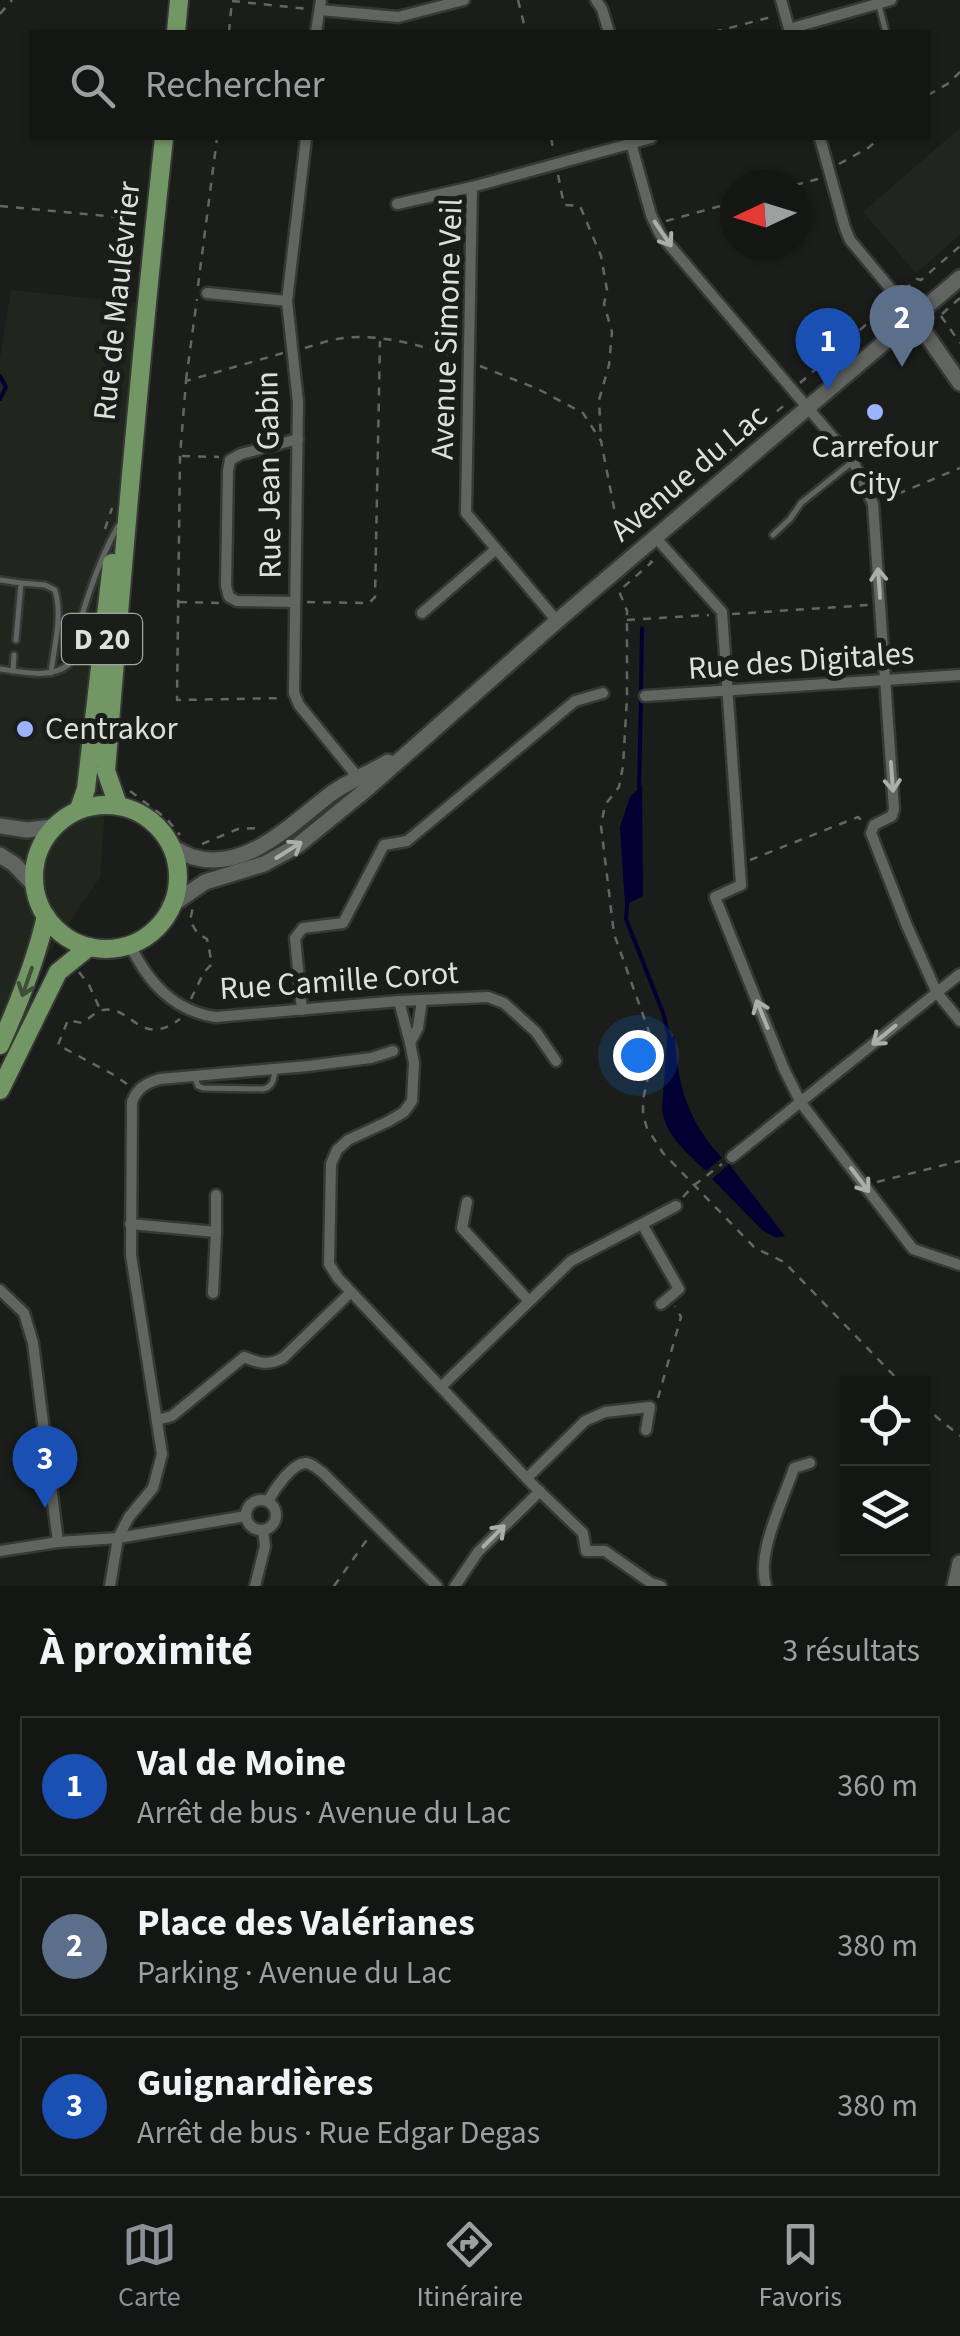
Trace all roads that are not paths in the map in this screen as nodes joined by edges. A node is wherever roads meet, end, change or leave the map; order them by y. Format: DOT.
graph roads {
  1 [pos="180,0"];
  2 [pos="464,0"];
  3 [pos="596,0"];
  4 [pos="781,0"];
  5 [pos="891,0"];
  6 [pos="878,4"];
  7 [pos="320,5"];
  8 [pos="176,30"];
  9 [pos="316,30"];
  10 [pos="608,30"];
  11 [pos="790,30"];
  12 [pos="793,30"];
  13 [pos="885,30"];
  14 [pos="164,140"];
  15 [pos="306,140"];
  16 [pos="640,140"];
  17 [pos="821,140"];
  18 [pos="472,187"];
  19 [pos="397,204"];
  20 [pos="960,278"];
  21 [pos="207,293"];
  22 [pos="287,301"];
  23 [pos="914,317"];
  24 [pos="960,382"];
  25 [pos="808,408"];
  26 [pos="298,439"];
  27 [pos="853,461"];
  28 [pos="130,470"];
  29 [pos="118,526"];
  30 [pos="773,536"];
  31 [pos="656,538"];
  32 [pos="495,550"];
  33 [pos="0,580"];
  34 [pos="21,583"];
  35 [pos="296,602"];
  36 [pos="422,613"];
  37 [pos="557,621"];
  38 [pos="16,640"];
  39 [pos="14,656"];
  40 [pos="0,670"];
  41 [pos="13,671"];
  42 [pos="51,672"];
  43 [pos="960,675"];
  44 [pos="885,680"];
  45 [pos="727,691"];
  46 [pos="603,694"];
  47 [pos="645,696"];
  48 [pos="363,784"];
  49 [pos="118,806"];
  50 [pos="79,810"];
  51 [pos="0,826"];
  52 [pos="53,828"];
  53 [pos="171,846"];
  54 [pos="0,854"];
  55 [pos="34,886"];
  56 [pos="170,906"];
  57 [pos="46,916"];
  58 [pos="130,945"];
  59 [pos="89,947"];
  60 [pos="960,974"];
  61 [pos="937,992"];
  62 [pos="422,1000"];
  63 [pos="399,1001"];
  64 [pos="302,1010"];
  65 [pos="960,1021"];
  66 [pos="410,1043"];
  67 [pos="0,1045"];
  68 [pos="393,1051"];
  69 [pos="556,1062"];
  70 [pos="276,1068"];
  71 [pos="194,1076"];
  72 [pos="0,1090"];
  73 [pos="801,1102"];
  74 [pos="732,1157"];
  75 [pos="216,1195"];
  76 [pos="468,1202"];
  77 [pos="676,1206"];
  78 [pos="130,1224"];
  79 [pos="642,1224"];
  80 [pos="216,1232"];
  81 [pos="960,1265"];
  82 [pos="0,1290"];
  83 [pos="213,1293"];
  84 [pos="350,1293"];
  85 [pos="666,1300"];
  86 [pos="530,1301"];
  87 [pos="442,1386"];
  88 [pos="157,1420"];
  89 [pos="646,1430"];
  90 [pos="810,1463"];
  91 [pos="527,1478"];
  92 [pos="540,1491"];
  93 [pos="268,1501"];
  94 [pos="246,1516"];
  95 [pos="262,1530"];
  96 [pos="118,1538"];
  97 [pos="58,1542"];
  98 [pos="0,1550"];
  99 [pos="960,1563"];
  100 [pos="110,1586"];
  101 [pos="254,1586"];
  102 [pos="437,1586"];
  103 [pos="455,1586"];
  104 [pos="661,1586"];
  105 [pos="766,1586"];
  106 [pos="955,1586"];
  1 -- 8 [label="main road"];
  2 -- 7 [label="street"];
  3 -- 10 [label="street"];
  4 -- 11 [label="street"];
  5 -- 6 [label="street"];
  6 -- 12 [label="street"];
  6 -- 13 [label="lane"];
  7 -- 9 [label="street"];
  14 -- 28 [label="main road, Rue de Maulévrier / D 20"];
  15 -- 22 [label="street, Rue Jean Gabin"];
  16 -- 18 [label="street, Avenue Simone Veil"];
  16 -- 25 [label="street, one-way"];
  17 -- 23 [label="street"];
  18 -- 19 [label="street"];
  18 -- 32 [label="street, Avenue Simone Veil"];
  20 -- 23 [label="street, Avenue du Lac"];
  21 -- 22 [label="street"];
  22 -- 26 [label="street, Rue Jean Gabin"];
  23 -- 24 [label="street"];
  23 -- 25 [label="street, Avenue du Lac"];
  25 -- 27 [label="street"];
  25 -- 31 [label="street, Avenue du Lac"];
  26 -- 35 [label="street, Rue Jean Gabin"];
  26 -- 35 [label="street"];
  27 -- 30 [label="lane"];
  44 -- 27 [label="street, one-way"];
  28 -- 29 [label="main road, Rue de Maulévrier / D 20"];
  28 -- 49 [label="main road, Rue de Maulévrier / D 20"];
  29 -- 42 [label="lane"];
  29 -- 50 [label="main road, Rue de Maulévrier / D 20"];
  31 -- 37 [label="street, Avenue du Lac"];
  31 -- 45 [label="street"];
  32 -- 36 [label="street"];
  32 -- 37 [label="street, Avenue Simone Veil"];
  33 -- 34 [label="lane"];
  34 -- 38 [label="lane"];
  34 -- 42 [label="lane"];
  35 -- 48 [label="street, Rue Jean Gabin"];
  37 -- 48 [label="street, Avenue du Lac"];
  39 -- 41 [label="lane"];
  40 -- 41 [label="lane"];
  41 -- 42 [label="lane"];
  43 -- 44 [label="street, Rue des Digitales"];
  44 -- 45 [label="street, Rue des Digitales"];
  44 -- 61 [label="street, one-way"];
  45 -- 47 [label="street, Rue des Digitales"];
  73 -- 45 [label="street, one-way"];
  46 -- 64 [label="street"];
  48 -- 53 [label="street, Avenue du Lac"];
  56 -- 48 [label="street, Avenue du Lac, one-way"];
  49 -- 50 [label="main road"];
  49 -- 53 [label="main road"];
  50 -- 52 [label="main road"];
  51 -- 52 [label="street"];
  52 -- 55 [label="main road"];
  53 -- 56 [label="main road"];
  54 -- 55 [label="street"];
  55 -- 57 [label="main road"];
  56 -- 58 [label="main road"];
  57 -- 59 [label="main road"];
  57 -- 67 [label="main road, one-way"];
  58 -- 59 [label="main road"];
  58 -- 64 [label="street, Rue Camille Corot"];
  59 -- 72 [label="main road"];
  60 -- 61 [label="street"];
  61 -- 65 [label="street"];
  61 -- 73 [label="street, one-way"];
  62 -- 63 [label="street, Rue Camille Corot"];
  62 -- 66 [label="street"];
  62 -- 69 [label="street, Rue Camille Corot"];
  63 -- 64 [label="street, Rue Camille Corot"];
  63 -- 66 [label="street"];
  66 -- 84 [label="street"];
  68 -- 70 [label="street"];
  70 -- 71 [label="street"];
  70 -- 71 [label="lane"];
  71 -- 78 [label="street"];
  73 -- 74 [label="street"];
  73 -- 81 [label="street, one-way"];
  75 -- 80 [label="street"];
  76 -- 86 [label="street"];
  77 -- 79 [label="street"];
  78 -- 80 [label="street"];
  78 -- 88 [label="street"];
  79 -- 85 [label="street"];
  79 -- 86 [label="street"];
  80 -- 83 [label="street"];
  82 -- 97 [label="street"];
  84 -- 87 [label="street"];
  84 -- 88 [label="street"];
  86 -- 87 [label="street"];
  87 -- 91 [label="street"];
  88 -- 96 [label="street"];
  89 -- 91 [label="street"];
  90 -- 105 [label="street"];
  91 -- 92 [label="street"];
  103 -- 92 [label="street, one-way"];
  92 -- 104 [label="street"];
  93 -- 94 [label="street"];
  93 -- 95 [label="street"];
  93 -- 102 [label="street"];
  94 -- 95 [label="street"];
  94 -- 96 [label="street"];
  95 -- 101 [label="street"];
  96 -- 97 [label="street"];
  96 -- 100 [label="street"];
  97 -- 98 [label="street"];
  99 -- 106 [label="street"];
}
